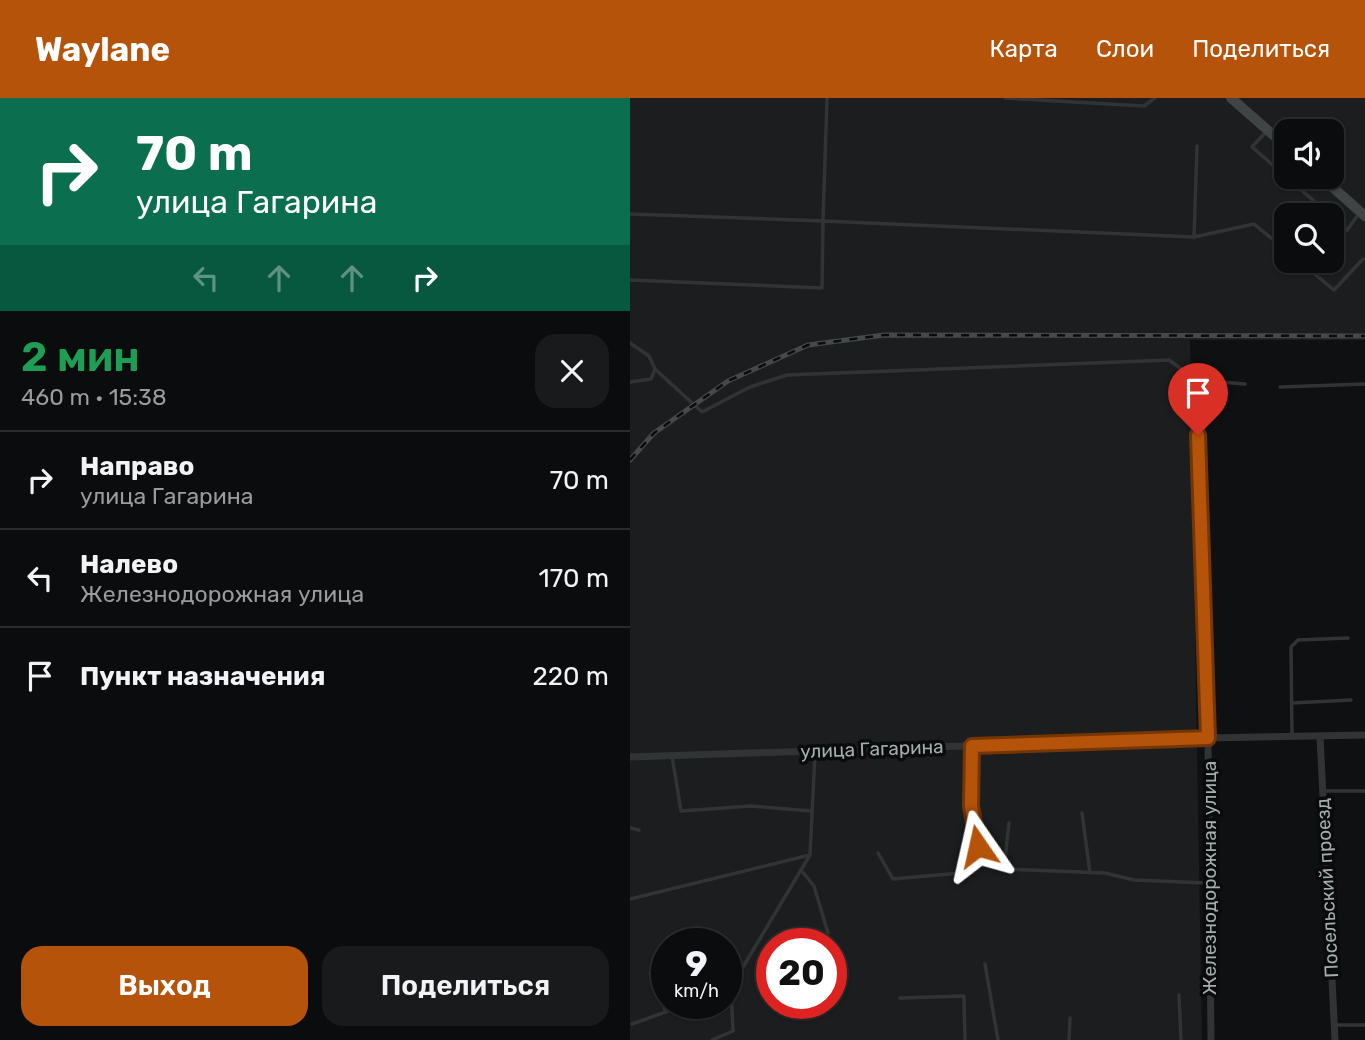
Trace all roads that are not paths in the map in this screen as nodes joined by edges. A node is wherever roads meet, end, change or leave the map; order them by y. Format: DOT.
graph roads {
  1 [pos="827,98"];
  2 [pos="1005,98"];
  3 [pos="1014,98"];
  4 [pos="1156,98"];
  5 [pos="1231,98"];
  6 [pos="1267,130"];
  7 [pos="1274,136"];
  8 [pos="1197,146"];
  9 [pos="1335,189"];
  10 [pos="1316,203"];
  11 [pos="630,214"];
  12 [pos="1363,214"];
  13 [pos="822,221"];
  14 [pos="1344,227"];
  15 [pos="1194,237"];
  16 [pos="1274,240"];
  17 [pos="1363,259"];
  18 [pos="1313,273"];
  19 [pos="630,280"];
  20 [pos="630,343"];
  21 [pos="655,369"];
  22 [pos="1196,380"];
  23 [pos="630,382"];
  24 [pos="1245,384"];
  25 [pos="1365,384"];
  26 [pos="1280,387"];
  27 [pos="1348,638"];
  28 [pos="1351,700"];
  29 [pos="1292,703"];
  30 [pos="1320,736"];
  31 [pos="1365,736"];
  32 [pos="1292,737"];
  33 [pos="1208,738"];
  34 [pos="972,746"];
  35 [pos="815,751"];
  36 [pos="672,755"];
  37 [pos="630,757"];
  38 [pos="1365,790"];
  39 [pos="1322,791"];
  40 [pos="812,810"];
  41 [pos="1082,813"];
  42 [pos="1009,823"];
  43 [pos="630,828"];
  44 [pos="639,830"];
  45 [pos="878,853"];
  46 [pos="810,855"];
  47 [pos="801,870"];
  48 [pos="1090,873"];
  49 [pos="1210,883"];
  50 [pos="630,899"];
  51 [pos="827,928"];
  52 [pos="985,964"];
  53 [pos="742,967"];
  54 [pos="1180,995"];
  55 [pos="900,998"];
  56 [pos="651,1017"];
  57 [pos="1070,1018"];
  58 [pos="732,1019"];
  59 [pos="632,1024"];
  60 [pos="1365,1025"];
  61 [pos="1334,1026"];
  62 [pos="712,1040"];
  63 [pos="965,1040"];
  64 [pos="998,1040"];
  65 [pos="1069,1040"];
  66 [pos="1181,1040"];
  67 [pos="1211,1040"];
  68 [pos="1335,1040"];
  1 -- 13 [label="lane"];
  2 -- 3 [label="lane"];
  3 -- 4 [label="lane"];
  5 -- 6 [label="street"];
  6 -- 7 [label="street"];
  6 -- 10 [label="lane"];
  8 -- 15 [label="lane"];
  9 -- 12 [label="street"];
  11 -- 13 [label="lane"];
  12 -- 14 [label="lane"];
  13 -- 15 [label="lane"];
  13 -- 19 [label="lane"];
  15 -- 16 [label="lane"];
  17 -- 18 [label="lane"];
  20 -- 21 [label="lane"];
  21 -- 22 [label="lane"];
  21 -- 23 [label="lane"];
  22 -- 24 [label="lane"];
  22 -- 33 [label="street, Железнодорожная улица"];
  25 -- 26 [label="lane"];
  27 -- 29 [label="lane"];
  28 -- 29 [label="lane"];
  29 -- 32 [label="lane"];
  30 -- 31 [label="street, улица Гагарина"];
  30 -- 32 [label="street, улица Гагарина"];
  30 -- 39 [label="street, Посельский проезд"];
  32 -- 33 [label="street, улица Гагарина"];
  33 -- 34 [label="street, улица Гагарина"];
  33 -- 49 [label="street, Железнодорожная улица"];
  34 -- 35 [label="street, улица Гагарина"];
  34 -- 45 [label="lane"];
  35 -- 36 [label="street, улица Гагарина"];
  35 -- 40 [label="lane"];
  36 -- 37 [label="street, улица Гагарина"];
  36 -- 40 [label="lane"];
  38 -- 39 [label="lane"];
  39 -- 61 [label="street, Посельский проезд"];
  40 -- 46 [label="lane"];
  41 -- 48 [label="lane"];
  42 -- 48 [label="lane"];
  43 -- 44 [label="lane"];
  46 -- 47 [label="lane"];
  46 -- 50 [label="lane"];
  47 -- 51 [label="lane"];
  47 -- 53 [label="lane"];
  48 -- 49 [label="lane"];
  49 -- 67 [label="street, Железнодорожная улица"];
  52 -- 64 [label="lane"];
  54 -- 66 [label="lane"];
  55 -- 63 [label="lane"];
  56 -- 59 [label="lane"];
  57 -- 65 [label="lane"];
  58 -- 62 [label="lane"];
  60 -- 61 [label="lane"];
  61 -- 68 [label="street, Посельский проезд"];
}
